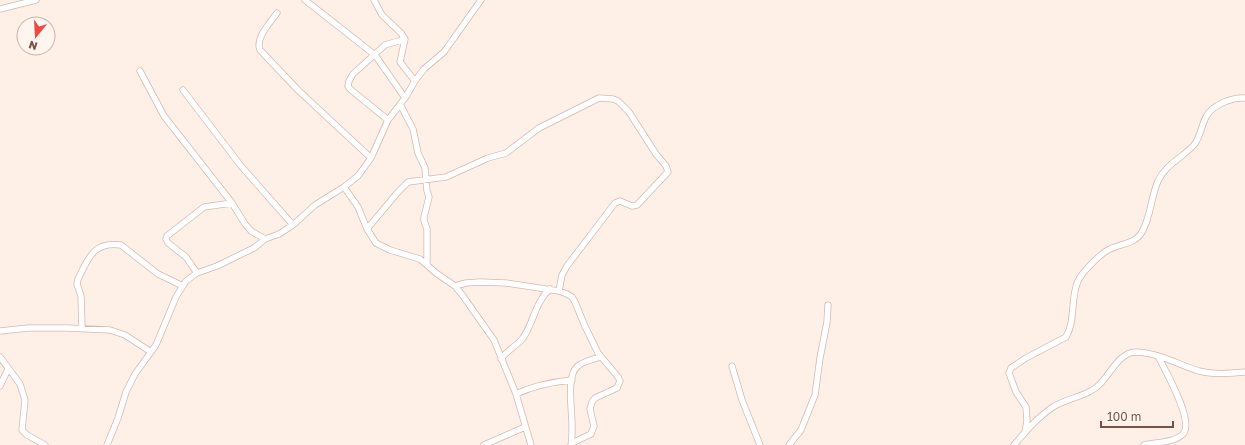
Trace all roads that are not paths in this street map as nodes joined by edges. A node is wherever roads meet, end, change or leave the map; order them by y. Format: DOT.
graph roads {
  1 [pos="36,0"];
  2 [pos="305,0"];
  3 [pos="374,0"];
  4 [pos="481,0"];
  5 [pos="0,9"];
  6 [pos="277,13"];
  7 [pos="405,39"];
  8 [pos="375,55"];
  9 [pos="140,71"];
  10 [pos="415,81"];
  11 [pos="183,90"];
  12 [pos="405,98"];
  13 [pos="1245,98"];
  14 [pos="400,104"];
  15 [pos="388,120"];
  16 [pos="371,158"];
  17 [pos="426,181"];
  18 [pos="344,188"];
  19 [pos="232,203"];
  20 [pos="293,225"];
  21 [pos="367,229"];
  22 [pos="265,239"];
  23 [pos="427,264"];
  24 [pos="197,273"];
  25 [pos="183,286"];
  26 [pos="455,286"];
  27 [pos="550,289"];
  28 [pos="559,291"];
  29 [pos="828,304"];
  30 [pos="82,328"];
  31 [pos="0,331"];
  32 [pos="151,352"];
  33 [pos="1158,356"];
  34 [pos="0,357"];
  35 [pos="601,357"];
  36 [pos="501,359"];
  37 [pos="732,366"];
  38 [pos="8,369"];
  39 [pos="1245,372"];
  40 [pos="572,380"];
  41 [pos="0,386"];
  42 [pos="516,394"];
  43 [pos="525,427"];
  44 [pos="1025,432"];
  45 [pos="571,444"];
  46 [pos="45,445"];
  47 [pos="107,445"];
  48 [pos="484,445"];
  49 [pos="531,445"];
  50 [pos="760,445"];
  51 [pos="789,445"];
  52 [pos="1014,445"];
  53 [pos="1144,445"];
  1 -- 5 [label="street"];
  2 -- 8 [label="street"];
  3 -- 7 [label="street"];
  4 -- 10 [label="street"];
  6 -- 16 [label="street"];
  7 -- 8 [label="street"];
  7 -- 10 [label="street"];
  8 -- 12 [label="street"];
  8 -- 15 [label="street"];
  9 -- 19 [label="street"];
  10 -- 12 [label="street"];
  11 -- 20 [label="street"];
  12 -- 14 [label="street"];
  13 -- 44 [label="street"];
  14 -- 15 [label="street"];
  14 -- 17 [label="street"];
  15 -- 16 [label="street"];
  16 -- 18 [label="street"];
  17 -- 21 [label="street"];
  17 -- 23 [label="street"];
  17 -- 28 [label="street"];
  18 -- 20 [label="street"];
  18 -- 21 [label="street"];
  19 -- 22 [label="street"];
  19 -- 24 [label="street"];
  20 -- 22 [label="street"];
  21 -- 23 [label="street"];
  22 -- 24 [label="street"];
  23 -- 26 [label="street"];
  24 -- 25 [label="street"];
  25 -- 30 [label="street"];
  25 -- 32 [label="street"];
  26 -- 27 [label="street"];
  26 -- 36 [label="street"];
  27 -- 28 [label="street"];
  27 -- 36 [label="street"];
  28 -- 35 [label="street"];
  29 -- 51 [label="street"];
  30 -- 31 [label="street"];
  30 -- 32 [label="street"];
  32 -- 47 [label="street"];
  33 -- 39 [label="street"];
  33 -- 44 [label="street"];
  33 -- 53 [label="street"];
  34 -- 38 [label="street"];
  35 -- 40 [label="street"];
  35 -- 45 [label="street"];
  36 -- 42 [label="street"];
  37 -- 50 [label="street"];
  38 -- 41 [label="street"];
  38 -- 46 [label="street"];
  40 -- 42 [label="street"];
  40 -- 45 [label="street"];
  42 -- 43 [label="street"];
  43 -- 48 [label="street"];
  43 -- 49 [label="street"];
  44 -- 52 [label="street"];
}
